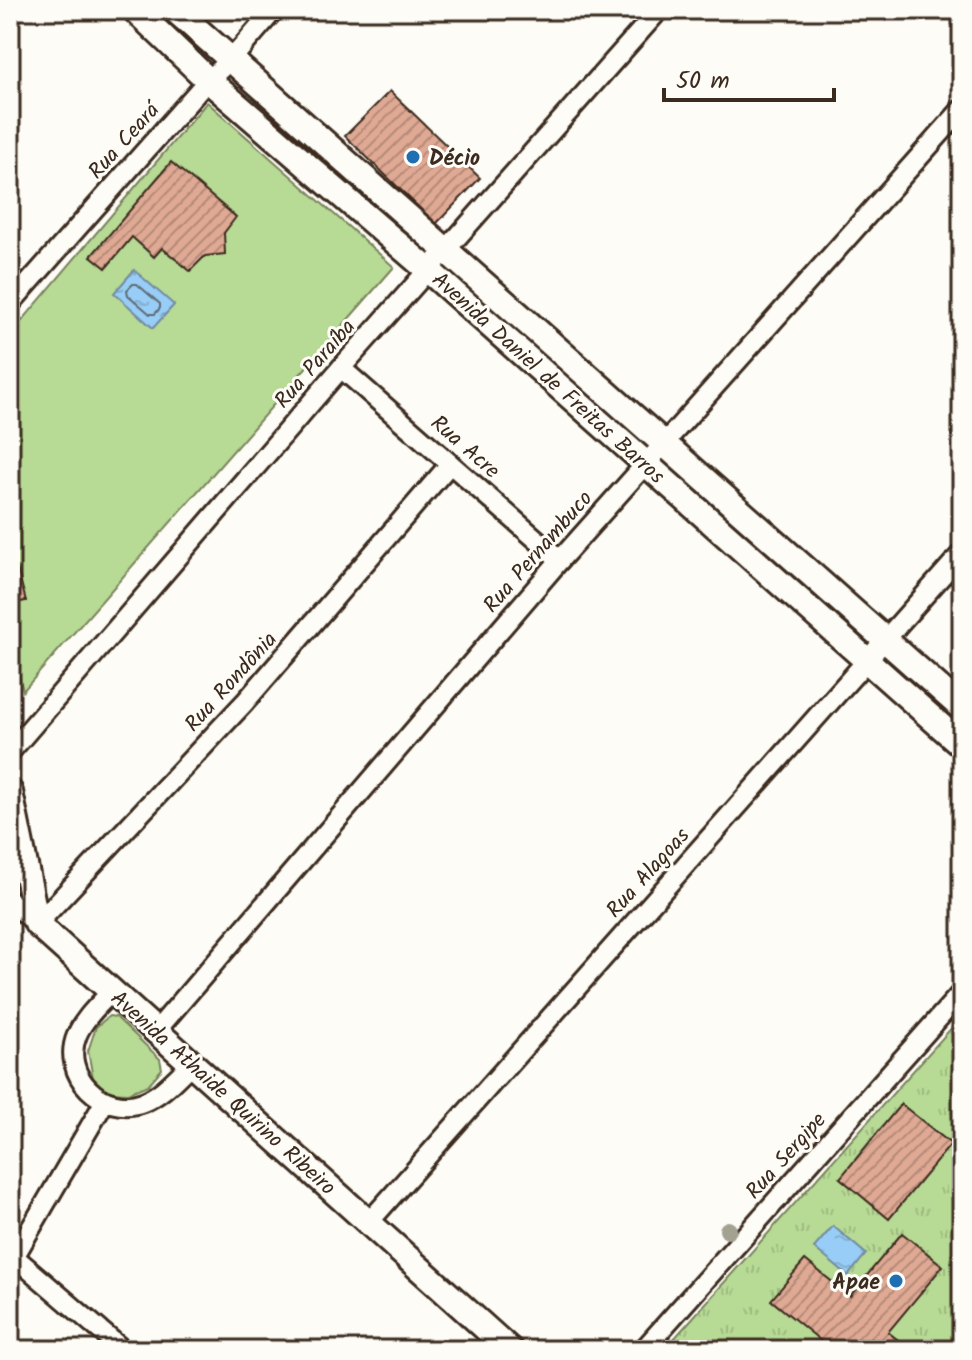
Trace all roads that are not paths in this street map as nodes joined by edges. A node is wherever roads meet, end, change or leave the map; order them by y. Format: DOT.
graph roads {
  1 [pos="135,10"];
  2 [pos="175,10"];
  3 [pos="274,10"];
  4 [pos="659,10"];
  5 [pos="230,61"];
  6 [pos="208,80"];
  7 [pos="962,109"];
  8 [pos="446,249"];
  9 [pos="428,270"];
  10 [pos="10,304"];
  11 [pos="341,368"];
  12 [pos="664,443"];
  13 [pos="450,464"];
  14 [pos="646,464"];
  15 [pos="962,553"];
  16 [pos="560,560"];
  17 [pos="885,640"];
  18 [pos="867,661"];
  19 [pos="962,708"];
  20 [pos="962,745"];
  21 [pos="10,752"];
  22 [pos="10,792"];
  23 [pos="10,901"];
  24 [pos="37,924"];
  25 [pos="112,991"];
  26 [pos="962,992"];
  27 [pos="156,1031"];
  28 [pos="192,1063"];
  29 [pos="105,1101"];
  30 [pos="369,1222"];
  31 [pos="11,1258"];
  32 [pos="123,1350"];
  33 [pos="510,1350"];
  34 [pos="643,1350"];
  1 -- 6 [label="street, Avenida Daniel de Freitas Barros"];
  2 -- 5 [label="street, Avenida Daniel de Freitas Barros"];
  3 -- 5 [label="street, Rua Ceará"];
  4 -- 8 [label="street, Rua Paraíba"];
  5 -- 6 [label="street, Rua Ceará"];
  5 -- 8 [label="street, Avenida Daniel de Freitas Barros"];
  6 -- 9 [label="street, Avenida Daniel de Freitas Barros"];
  6 -- 10 [label="street, Rua Ceará"];
  7 -- 12 [label="street, Rua Pernambuco"];
  8 -- 9 [label="street, Rua Paraíba"];
  8 -- 12 [label="street, Avenida Daniel de Freitas Barros"];
  9 -- 11 [label="street, Rua Paraíba"];
  9 -- 14 [label="street, Avenida Daniel de Freitas Barros"];
  11 -- 13 [label="street, Rua Acre"];
  11 -- 21 [label="street, Rua Paraíba"];
  12 -- 14 [label="street, Rua Pernambuco"];
  12 -- 17 [label="street, Avenida Daniel de Freitas Barros"];
  13 -- 16 [label="street, Rua Acre"];
  13 -- 24 [label="street, Rua Rondônia"];
  14 -- 16 [label="street, Rua Pernambuco"];
  14 -- 18 [label="street, Avenida Daniel de Freitas Barros"];
  15 -- 17 [label="street, Rua Alagoas"];
  16 -- 27 [label="street, Rua Pernambuco"];
  17 -- 18 [label="street, Rua Alagoas"];
  17 -- 19 [label="street, Avenida Daniel de Freitas Barros"];
  18 -- 20 [label="street, Avenida Daniel de Freitas Barros"];
  18 -- 30 [label="street, Rua Alagoas"];
  22 -- 24 [label="street"];
  23 -- 24 [label="street"];
  24 -- 25 [label="street, Avenida Athaide Quirino Ribeiro"];
  25 -- 27 [label="street, Avenida Athaide Quirino Ribeiro"];
  25 -- 29 [label="street"];
  26 -- 34 [label="street, Rua Sergipe"];
  27 -- 28 [label="street, Avenida Athaide Quirino Ribeiro"];
  28 -- 29 [label="street"];
  28 -- 30 [label="street, Avenida Athaide Quirino Ribeiro"];
  29 -- 31 [label="street"];
  30 -- 33 [label="street, Avenida Athaide Quirino Ribeiro"];
  31 -- 32 [label="street"];
}
